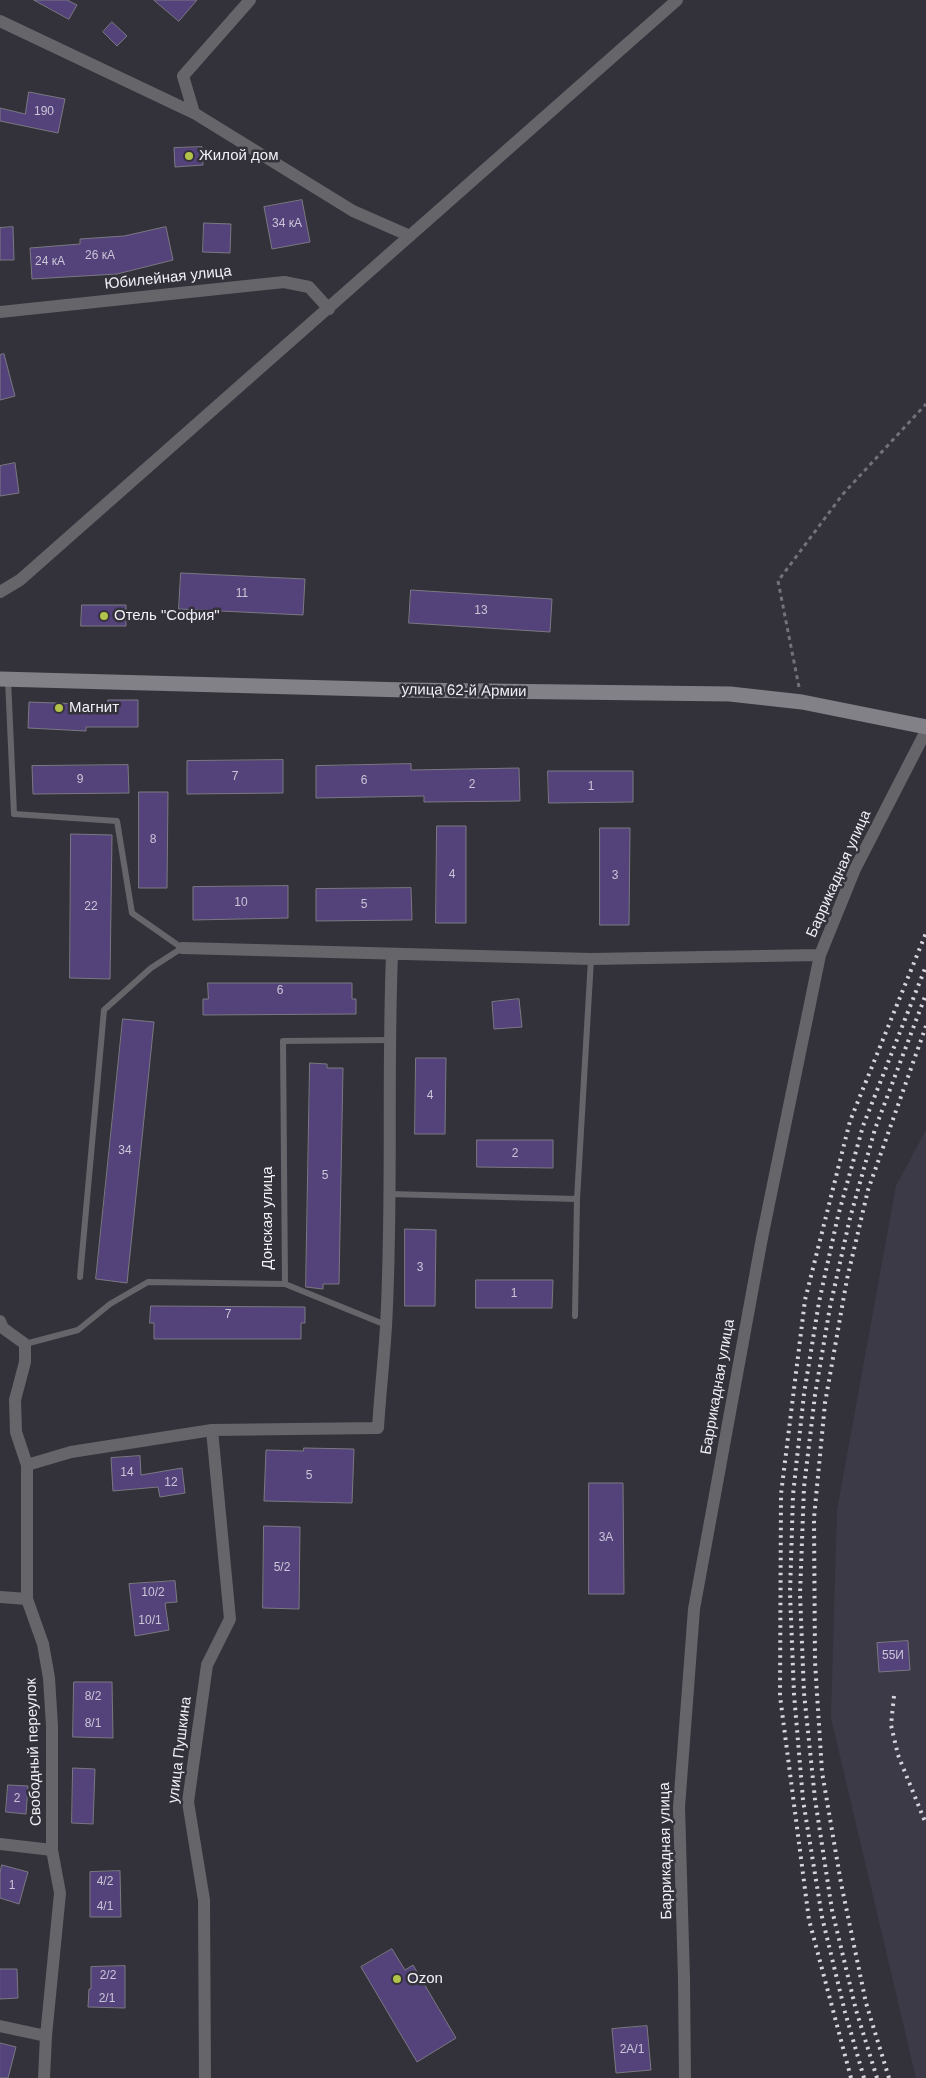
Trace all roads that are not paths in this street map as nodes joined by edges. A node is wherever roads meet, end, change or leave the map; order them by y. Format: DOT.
graph roads {
  1 [pos="250,0"];
  2 [pos="677,0"];
  3 [pos="0,21"];
  4 [pos="194,113"];
  5 [pos="410,236"];
  6 [pos="329,308"];
  7 [pos="0,312"];
  8 [pos="0,592"];
  9 [pos="4,679"];
  10 [pos="926,729"];
  11 [pos="182,948"];
  12 [pos="392,955"];
  13 [pos="820,955"];
  14 [pos="592,959"];
  15 [pos="389,1040"];
  16 [pos="389,1194"];
  17 [pos="577,1199"];
  18 [pos="80,1276"];
  19 [pos="285,1284"];
  20 [pos="576,1316"];
  21 [pos="0,1322"];
  22 [pos="386,1325"];
  23 [pos="25,1344"];
  24 [pos="212,1430"];
  25 [pos="27,1465"];
  26 [pos="0,1597"];
  27 [pos="27,1599"];
  28 [pos="0,1844"];
  29 [pos="52,1850"];
  30 [pos="0,2026"];
  31 [pos="46,2036"];
  32 [pos="44,2078"];
  33 [pos="205,2078"];
  34 [pos="685,2078"];
  1 -- 4 [label="street"];
  2 -- 5 [label="street"];
  3 -- 4 [label="street"];
  4 -- 5 [label="street"];
  5 -- 6 [label="street"];
  6 -- 7 [label="street, Юбилейная улица"];
  6 -- 8 [label="street"];
  9 -- 10 [label="street, улица 62-й Армии"];
  9 -- 11 [label="lane"];
  10 -- 13 [label="street, Баррикадная улица"];
  11 -- 12 [label="street"];
  11 -- 18 [label="lane"];
  12 -- 14 [label="street"];
  12 -- 15 [label="street"];
  13 -- 14 [label="street"];
  13 -- 34 [label="street, Баррикадная улица"];
  14 -- 17 [label="lane"];
  15 -- 16 [label="street"];
  15 -- 19 [label="lane, Донская улица"];
  16 -- 17 [label="lane"];
  16 -- 22 [label="street"];
  17 -- 20 [label="lane"];
  19 -- 22 [label="lane"];
  19 -- 23 [label="lane, Донская улица"];
  21 -- 23 [label="street"];
  22 -- 24 [label="street"];
  23 -- 25 [label="street, Свободный переулок"];
  24 -- 25 [label="street"];
  24 -- 33 [label="street, улица Пушкина"];
  25 -- 27 [label="street, Свободный переулок"];
  26 -- 27 [label="street"];
  27 -- 29 [label="street, Свободный переулок"];
  28 -- 29 [label="street"];
  29 -- 31 [label="street, Свободный переулок"];
  30 -- 31 [label="street"];
  31 -- 32 [label="street, Свободный переулок"];
}
